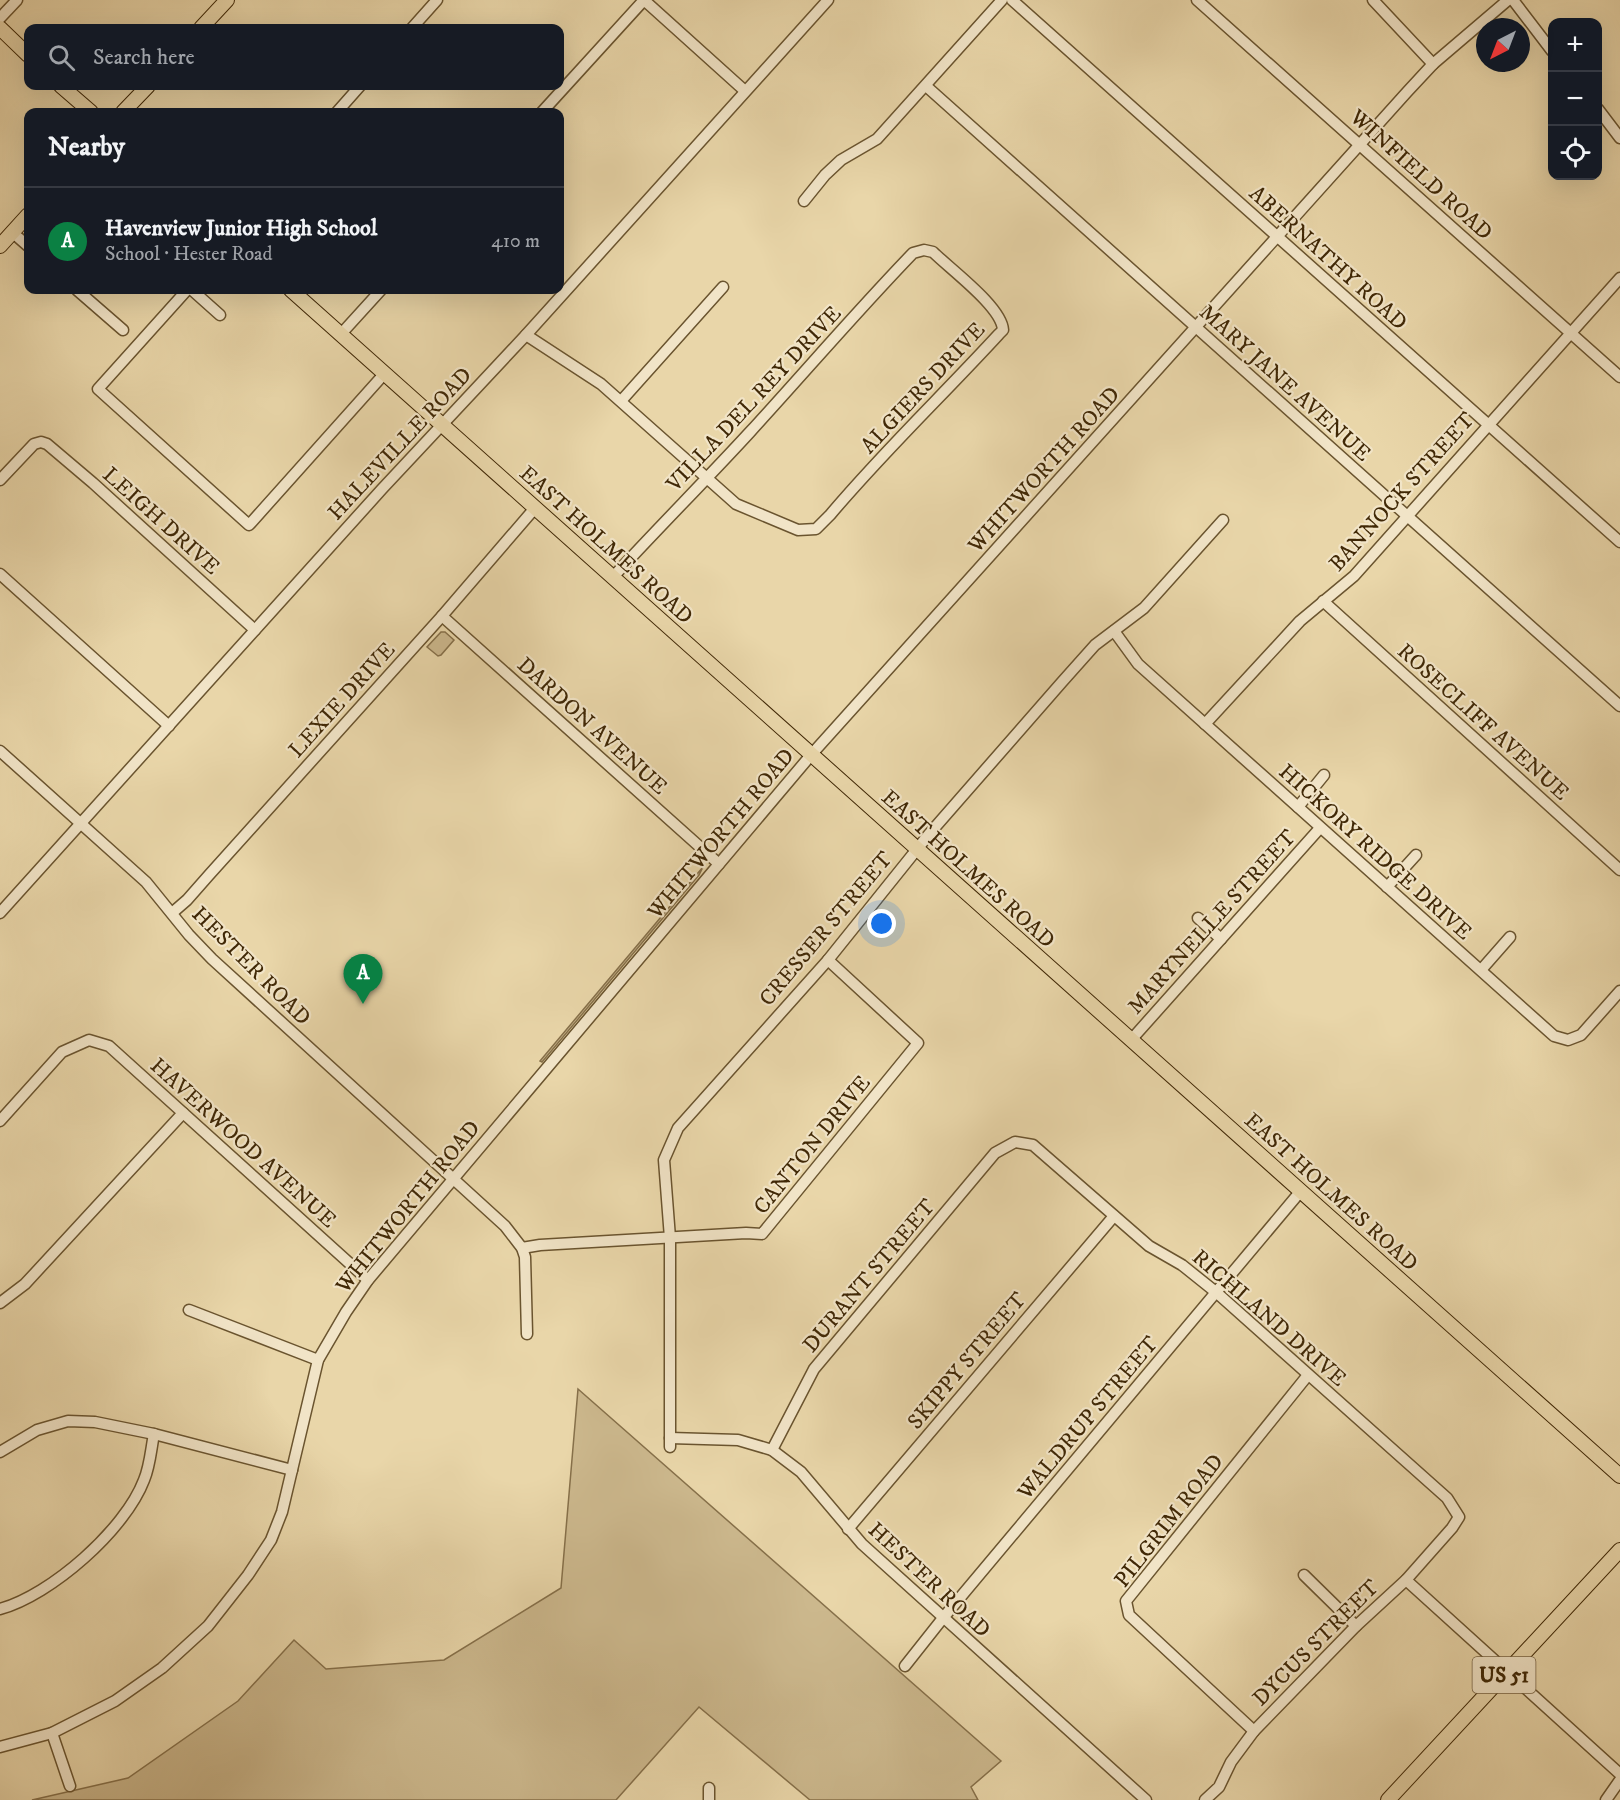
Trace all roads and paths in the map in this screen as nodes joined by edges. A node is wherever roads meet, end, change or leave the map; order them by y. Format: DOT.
graph roads {
  1 [pos="17,0"];
  2 [pos="227,0"];
  3 [pos="437,0"];
  4 [pos="644,0"];
  5 [pos="828,0"];
  6 [pos="1002,0"];
  7 [pos="1012,0"];
  8 [pos="1197,0"];
  9 [pos="1373,0"];
  10 [pos="1508,0"];
  11 [pos="1513,0"];
  12 [pos="0,18"];
  13 [pos="205,24"];
  14 [pos="416,24"];
  15 [pos="0,28"];
  16 [pos="1548,46"];
  17 [pos="24,51"];
  18 [pos="1433,64"];
  19 [pos="926,86"];
  20 [pos="564,88"];
  21 [pos="66,90"];
  22 [pos="144,90"];
  23 [pos="356,90"];
  24 [pos="562,90"];
  25 [pos="745,91"];
  26 [pos="87,108"];
  27 [pos="127,108"];
  28 [pos="341,108"];
  29 [pos="546,108"];
  30 [pos="1602,114"];
  31 [pos="1620,138"];
  32 [pos="1360,144"];
  33 [pos="804,201"];
  34 [pos="24,219"];
  35 [pos="12,232"];
  36 [pos="1277,237"];
  37 [pos="24,242"];
  38 [pos="0,246"];
  39 [pos="924,250"];
  40 [pos="1620,278"];
  41 [pos="723,287"];
  42 [pos="564,293"];
  43 [pos="82,294"];
  44 [pos="183,294"];
  45 [pos="196,294"];
  46 [pos="296,294"];
  47 [pos="377,294"];
  48 [pos="563,294"];
  49 [pos="220,315"];
  50 [pos="1196,328"];
  51 [pos="123,330"];
  52 [pos="1571,333"];
  53 [pos="341,334"];
  54 [pos="526,335"];
  55 [pos="385,373"];
  56 [pos="1620,377"];
  57 [pos="621,401"];
  58 [pos="1489,424"];
  59 [pos="443,426"];
  60 [pos="0,480"];
  61 [pos="706,480"];
  62 [pos="536,508"];
  63 [pos="1407,516"];
  64 [pos="1223,520"];
  65 [pos="1620,542"];
  66 [pos="0,574"];
  67 [pos="613,578"];
  68 [pos="1323,602"];
  69 [pos="442,616"];
  70 [pos="255,630"];
  71 [pos="1114,631"];
  72 [pos="1620,706"];
  73 [pos="1205,724"];
  74 [pos="169,726"];
  75 [pos="0,751"];
  76 [pos="812,755"];
  77 [pos="1324,775"];
  78 [pos="1298,807"];
  79 [pos="82,824"];
  80 [pos="1320,828"];
  81 [pos="917,849"];
  82 [pos="1416,855"];
  83 [pos="719,864"];
  84 [pos="1620,869"];
  85 [pos="1387,887"];
  86 [pos="0,913"];
  87 [pos="172,913"];
  88 [pos="1198,918"];
  89 [pos="1509,937"];
  90 [pos="1221,939"];
  91 [pos="828,960"];
  92 [pos="1480,970"];
  93 [pos="1620,991"];
  94 [pos="1131,1040"];
  95 [pos="183,1113"];
  96 [pos="0,1121"];
  97 [pos="1015,1142"];
  98 [pos="454,1179"];
  99 [pos="1300,1192"];
  100 [pos="1114,1216"];
  101 [pos="670,1238"];
  102 [pos="522,1248"];
  103 [pos="368,1280"];
  104 [pos="1217,1293"];
  105 [pos="0,1303"];
  106 [pos="189,1310"];
  107 [pos="526,1334"];
  108 [pos="318,1360"];
  109 [pos="1308,1375"];
  110 [pos="154,1434"];
  111 [pos="670,1442"];
  112 [pos="772,1450"];
  113 [pos="0,1452"];
  114 [pos="292,1470"];
  115 [pos="1620,1476"];
  116 [pos="1459,1517"];
  117 [pos="848,1529"];
  118 [pos="1620,1550"];
  119 [pos="1304,1575"];
  120 [pos="1406,1580"];
  121 [pos="0,1609"];
  122 [pos="943,1618"];
  123 [pos="1356,1626"];
  124 [pos="905,1666"];
  125 [pos="1507,1673"];
  126 [pos="1254,1731"];
  127 [pos="52,1733"];
  128 [pos="0,1747"];
  129 [pos="1620,1774"];
  130 [pos="1620,1780"];
  131 [pos="70,1786"];
  132 [pos="709,1788"];
  133 [pos="709,1800"];
  134 [pos="1146,1800"];
  135 [pos="1205,1800"];
  136 [pos="1388,1800"];
  137 [pos="1606,1800"];
  1 -- 12 [label="street"];
  2 -- 13 [label="main road"];
  3 -- 14 [label="street"];
  4 -- 20 [label="street"];
  4 -- 25 [label="street"];
  5 -- 25 [label="street, HALEVILLE ROAD"];
  6 -- 19 [label="street"];
  7 -- 36 [label="street, ABERNATHY ROAD"];
  8 -- 32 [label="street, WINFIELD ROAD"];
  9 -- 18 [label="street"];
  10 -- 18 [label="street, WHITWORTH ROAD"];
  11 -- 16 [label="street"];
  15 -- 17 [label="main road"];
  18 -- 32 [label="street, WHITWORTH ROAD"];
  19 -- 33 [label="street"];
  19 -- 50 [label="street, MARY JANE AVENUE"];
  21 -- 26 [label="main road"];
  22 -- 27 [label="main road"];
  23 -- 28 [label="street"];
  24 -- 29 [label="street"];
  25 -- 42 [label="street, HALEVILLE ROAD"];
  30 -- 31 [label="street"];
  32 -- 36 [label="street, WHITWORTH ROAD"];
  32 -- 52 [label="street, WINFIELD ROAD"];
  34 -- 35 [label="main road"];
  35 -- 37 [label="street"];
  35 -- 38 [label="main road"];
  36 -- 50 [label="street, WHITWORTH ROAD"];
  36 -- 58 [label="street, ABERNATHY ROAD"];
  39 -- 61 [label="street, VILLA DEL REY DRIVE"];
  39 -- 61 [label="street, ALGIERS DRIVE"];
  40 -- 52 [label="street, BANNOCK STREET"];
  41 -- 57 [label="street"];
  43 -- 51 [label="street"];
  44 -- 55 [label="street"];
  45 -- 49 [label="street"];
  46 -- 53 [label="main road, EAST HOLMES ROAD"];
  47 -- 53 [label="street"];
  48 -- 54 [label="street, HALEVILLE ROAD"];
  50 -- 63 [label="street, MARY JANE AVENUE"];
  50 -- 76 [label="street, WHITWORTH ROAD"];
  52 -- 56 [label="street, WINFIELD ROAD"];
  52 -- 58 [label="street, BANNOCK STREET"];
  53 -- 55 [label="main road, EAST HOLMES ROAD"];
  54 -- 57 [label="street"];
  54 -- 59 [label="street, HALEVILLE ROAD"];
  55 -- 59 [label="main road, EAST HOLMES ROAD"];
  57 -- 61 [label="street"];
  58 -- 63 [label="street, BANNOCK STREET"];
  58 -- 65 [label="street, ABERNATHY ROAD"];
  59 -- 62 [label="main road, EAST HOLMES ROAD"];
  59 -- 70 [label="street, HALEVILLE ROAD"];
  60 -- 70 [label="street, LEIGH DRIVE"];
  61 -- 67 [label="street, VILLA DEL REY DRIVE"];
  62 -- 67 [label="main road, EAST HOLMES ROAD"];
  62 -- 69 [label="street, LEXIE DRIVE"];
  63 -- 68 [label="street, BANNOCK STREET"];
  63 -- 72 [label="street, MARY JANE AVENUE"];
  64 -- 71 [label="street, CRESSER STREET"];
  66 -- 74 [label="street"];
  67 -- 76 [label="main road, EAST HOLMES ROAD"];
  68 -- 73 [label="street, BANNOCK STREET"];
  68 -- 84 [label="street, ROSECLIFF AVENUE"];
  69 -- 83 [label="street, DARDON AVENUE"];
  69 -- 87 [label="street, LEXIE DRIVE"];
  70 -- 74 [label="street, HALEVILLE ROAD"];
  71 -- 73 [label="street, HICKORY RIDGE DRIVE"];
  71 -- 81 [label="street, CRESSER STREET"];
  73 -- 78 [label="street, HICKORY RIDGE DRIVE"];
  74 -- 79 [label="street, HALEVILLE ROAD"];
  75 -- 79 [label="street, HESTER ROAD"];
  76 -- 81 [label="main road, EAST HOLMES ROAD"];
  76 -- 83 [label="street, WHITWORTH ROAD"];
  77 -- 78 [label="street"];
  78 -- 80 [label="street, HICKORY RIDGE DRIVE"];
  79 -- 86 [label="street, HALEVILLE ROAD"];
  79 -- 87 [label="street, HESTER ROAD"];
  80 -- 85 [label="street, HICKORY RIDGE DRIVE"];
  80 -- 90 [label="street, MARYNELLE STREET"];
  81 -- 91 [label="street, CRESSER STREET"];
  81 -- 94 [label="main road, EAST HOLMES ROAD"];
  82 -- 85 [label="street"];
  83 -- 98 [label="street, WHITWORTH ROAD"];
  85 -- 92 [label="street, HICKORY RIDGE DRIVE"];
  87 -- 98 [label="street, HESTER ROAD"];
  88 -- 90 [label="street"];
  89 -- 92 [label="street"];
  90 -- 94 [label="street, MARYNELLE STREET"];
  91 -- 101 [label="street, CRESSER STREET"];
  91 -- 101 [label="street, CANTON DRIVE"];
  92 -- 93 [label="street, HICKORY RIDGE DRIVE"];
  94 -- 99 [label="main road, EAST HOLMES ROAD"];
  95 -- 96 [label="street, HAVERWOOD AVENUE"];
  95 -- 103 [label="street, HAVERWOOD AVENUE"];
  95 -- 105 [label="street"];
  97 -- 100 [label="street, RICHLAND DRIVE"];
  97 -- 112 [label="street, DURANT STREET"];
  98 -- 102 [label="street, HESTER ROAD"];
  98 -- 103 [label="street, WHITWORTH ROAD"];
  99 -- 104 [label="street, WALDRUP STREET"];
  99 -- 115 [label="main road, EAST HOLMES ROAD"];
  100 -- 104 [label="street, RICHLAND DRIVE"];
  100 -- 117 [label="street, SKIPPY STREET"];
  101 -- 102 [label="street, CANTON DRIVE"];
  101 -- 111 [label="street, CRESSER STREET"];
  102 -- 107 [label="street"];
  103 -- 108 [label="street, WHITWORTH ROAD"];
  104 -- 109 [label="street, RICHLAND DRIVE"];
  104 -- 122 [label="street, WALDRUP STREET"];
  106 -- 108 [label="street"];
  108 -- 114 [label="street, WHITWORTH ROAD"];
  109 -- 116 [label="street, RICHLAND DRIVE"];
  109 -- 126 [label="street, PILGRIM ROAD"];
  110 -- 113 [label="street"];
  110 -- 114 [label="street"];
  110 -- 121 [label="street"];
  111 -- 112 [label="street, HESTER ROAD"];
  112 -- 117 [label="street, HESTER ROAD"];
  114 -- 127 [label="street, WHITWORTH ROAD"];
  116 -- 120 [label="street, DYCUS STREET"];
  117 -- 122 [label="street, HESTER ROAD"];
  118 -- 125 [label="main road, US 51"];
  119 -- 123 [label="street"];
  120 -- 123 [label="street, DYCUS STREET"];
  120 -- 125 [label="street"];
  122 -- 124 [label="street, WALDRUP STREET"];
  122 -- 134 [label="street, HESTER ROAD"];
  123 -- 126 [label="street, DYCUS STREET"];
  125 -- 129 [label="street"];
  125 -- 136 [label="main road, US 51"];
  126 -- 135 [label="street, DYCUS STREET"];
  127 -- 128 [label="street, WHITWORTH ROAD"];
  127 -- 131 [label="street"];
  130 -- 137 [label="street"];
  132 -- 133 [label="street"];
}
